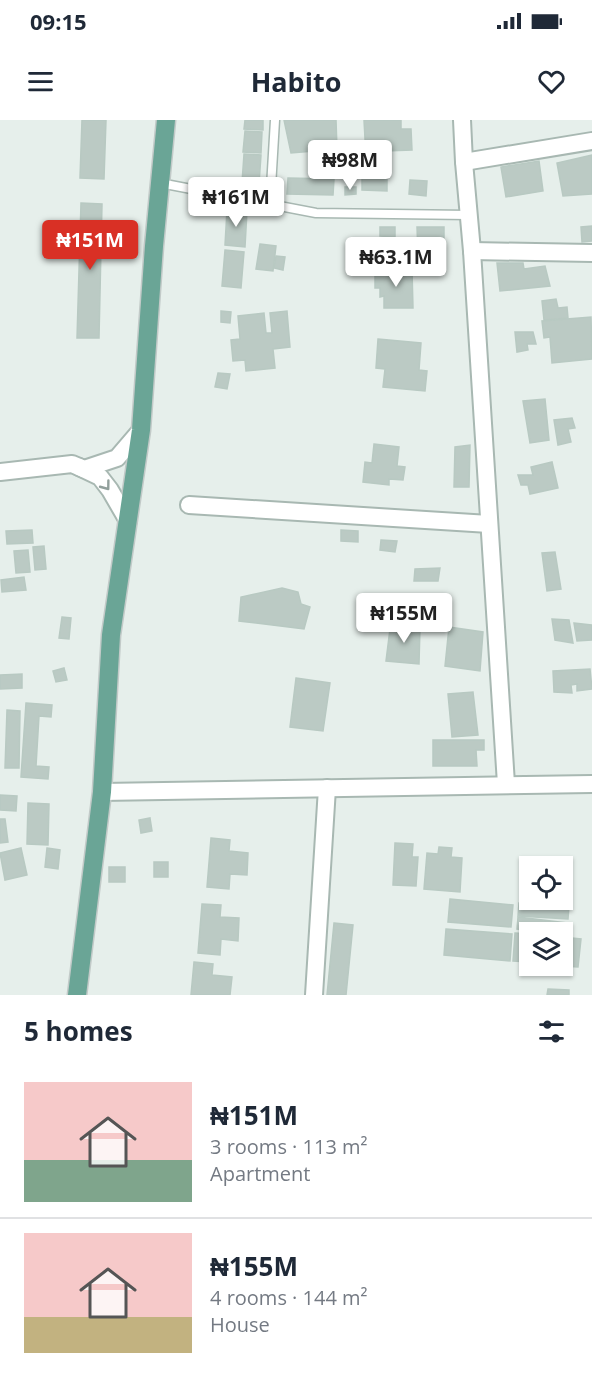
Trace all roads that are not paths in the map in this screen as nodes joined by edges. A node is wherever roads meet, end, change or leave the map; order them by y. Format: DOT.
graph roads {
  1 [pos="166,120"];
  2 [pos="275,120"];
  3 [pos="462,120"];
  4 [pos="592,141"];
  5 [pos="464,162"];
  6 [pos="160,183"];
  7 [pos="270,204"];
  8 [pos="469,215"];
  9 [pos="472,250"];
  10 [pos="592,254"];
  11 [pos="141,430"];
  12 [pos="72,464"];
  13 [pos="0,472"];
  14 [pos="189,505"];
  15 [pos="128,521"];
  16 [pos="489,524"];
  17 [pos="592,783"];
  18 [pos="506,784"];
  19 [pos="327,788"];
  20 [pos="102,792"];
  21 [pos="77,995"];
  22 [pos="314,995"];
  1 -- 6 [label="main road"];
  2 -- 7 [label="lane"];
  3 -- 5 [label="street"];
  4 -- 5 [label="street"];
  5 -- 8 [label="street"];
  6 -- 7 [label="lane"];
  6 -- 11 [label="main road"];
  7 -- 8 [label="lane"];
  8 -- 9 [label="street"];
  9 -- 10 [label="street"];
  9 -- 16 [label="street"];
  11 -- 12 [label="street"];
  11 -- 15 [label="main road"];
  12 -- 13 [label="street"];
  12 -- 15 [label="street, one-way"];
  14 -- 16 [label="street"];
  15 -- 20 [label="main road"];
  16 -- 18 [label="street"];
  17 -- 18 [label="street"];
  18 -- 19 [label="street"];
  19 -- 20 [label="street"];
  19 -- 22 [label="street"];
  20 -- 21 [label="main road"];
}
